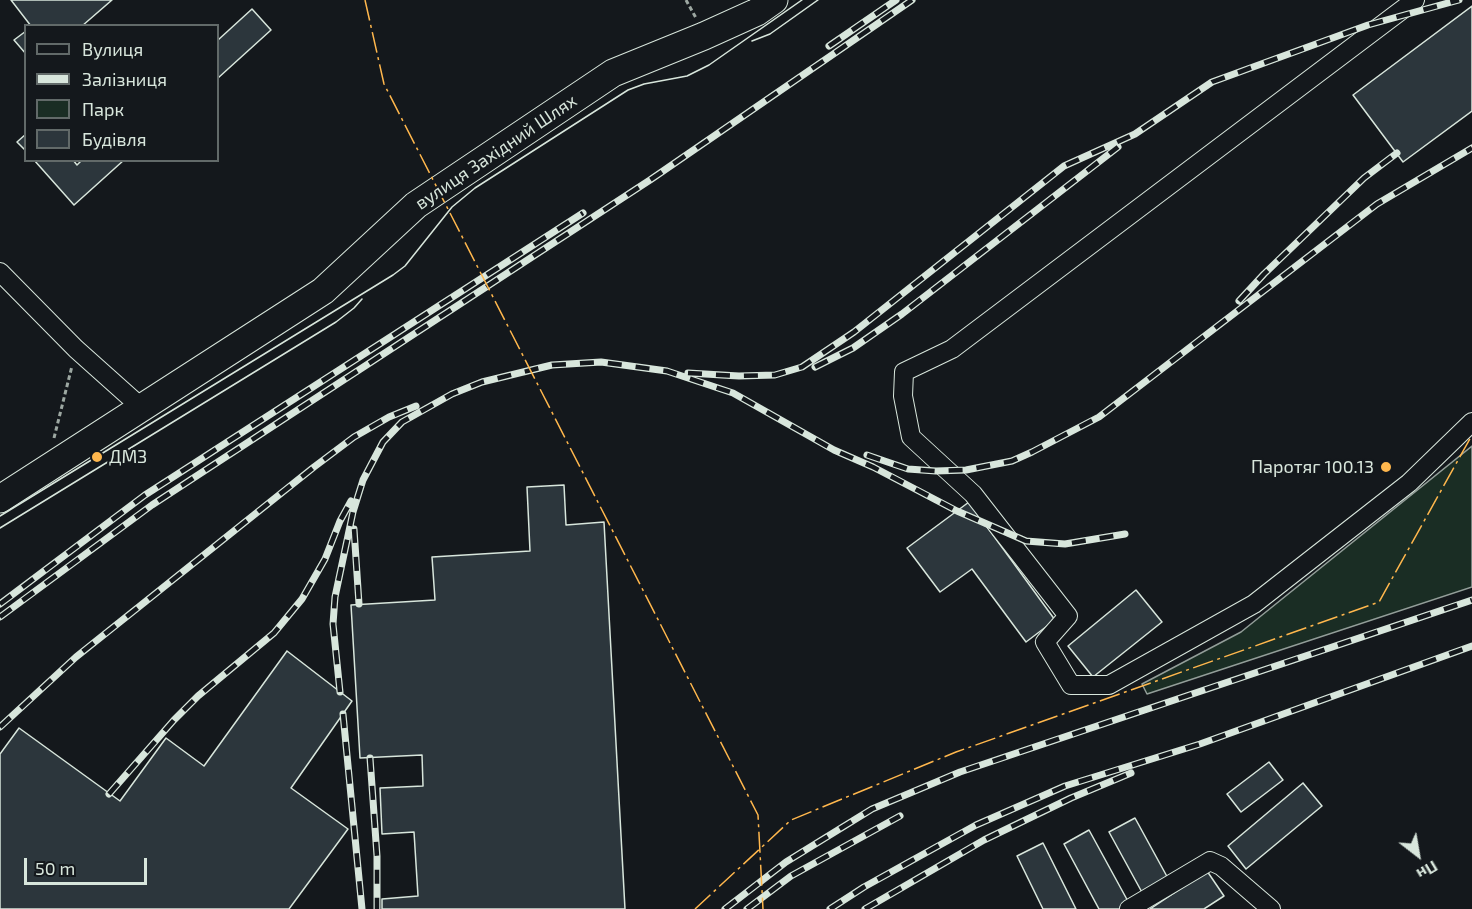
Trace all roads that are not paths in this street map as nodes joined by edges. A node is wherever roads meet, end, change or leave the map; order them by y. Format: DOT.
graph roads {
  1 [pos="774,0"];
  2 [pos="1415,0"];
  3 [pos="0,272"];
  4 [pos="142,408"];
  5 [pos="1472,422"];
  6 [pos="0,499"];
  7 [pos="1129,909"];
  8 [pos="1271,909"];
  1 -- 4 [label="highway, вулиця Західний Шлях"];
  2 -- 5 [label="street"];
  3 -- 4 [label="street"];
  4 -- 6 [label="highway, вулиця Західний Шлях"];
  7 -- 8 [label="street"];
}
